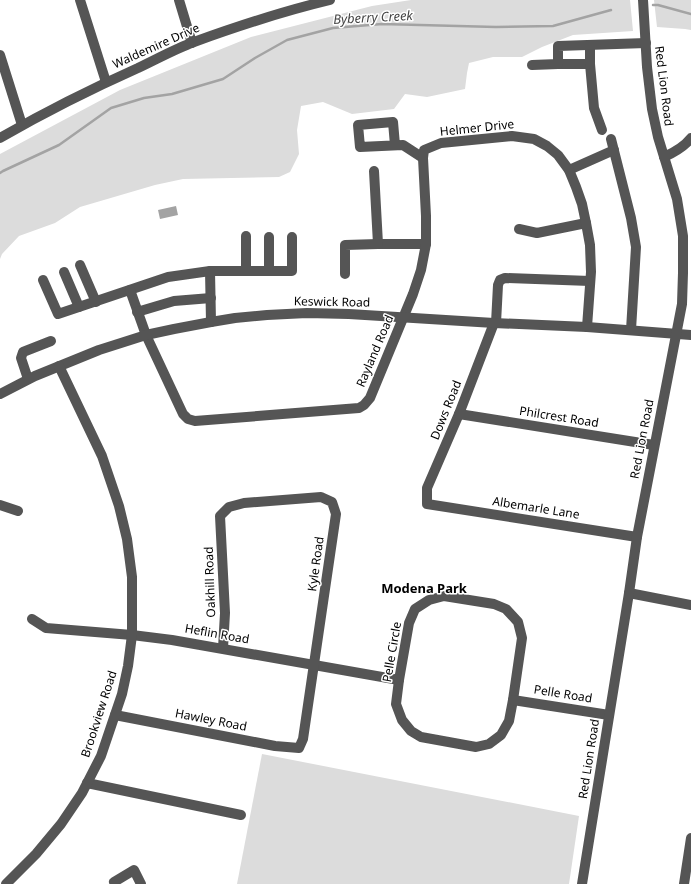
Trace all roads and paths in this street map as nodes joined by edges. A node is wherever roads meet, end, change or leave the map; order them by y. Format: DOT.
graph roads {
  1 [pos="80,0"];
  2 [pos="179,0"];
  3 [pos="330,0"];
  4 [pos="643,0"];
  5 [pos="192,43"];
  6 [pos="646,43"];
  7 [pos="590,45"];
  8 [pos="0,55"];
  9 [pos="558,64"];
  10 [pos="590,64"];
  11 [pos="532,65"];
  12 [pos="106,82"];
  13 [pos="22,125"];
  14 [pos="602,130"];
  15 [pos="0,138"];
  16 [pos="691,138"];
  17 [pos="611,139"];
  18 [pos="396,145"];
  19 [pos="614,150"];
  20 [pos="424,153"];
  21 [pos="664,157"];
  22 [pos="569,170"];
  23 [pos="374,171"];
  24 [pos="586,223"];
  25 [pos="519,229"];
  26 [pos="246,236"];
  27 [pos="269,237"];
  28 [pos="292,237"];
  29 [pos="378,244"];
  30 [pos="426,244"];
  31 [pos="80,265"];
  32 [pos="687,266"];
  33 [pos="210,271"];
  34 [pos="246,271"];
  35 [pos="268,271"];
  36 [pos="64,272"];
  37 [pos="345,274"];
  38 [pos="43,280"];
  39 [pos="590,281"];
  40 [pos="130,290"];
  41 [pos="211,298"];
  42 [pos="96,302"];
  43 [pos="79,307"];
  44 [pos="137,312"];
  45 [pos="403,317"];
  46 [pos="212,322"];
  47 [pos="495,323"];
  48 [pos="587,327"];
  49 [pos="631,330"];
  50 [pos="676,333"];
  51 [pos="146,335"];
  52 [pos="691,335"];
  53 [pos="51,341"];
  54 [pos="59,366"];
  55 [pos="28,380"];
  56 [pos="0,394"];
  57 [pos="458,414"];
  58 [pos="654,445"];
  59 [pos="431,504"];
  60 [pos="0,505"];
  61 [pos="18,511"];
  62 [pos="220,516"];
  63 [pos="637,537"];
  64 [pos="629,593"];
  65 [pos="691,605"];
  66 [pos="32,619"];
  67 [pos="132,635"];
  68 [pos="223,648"];
  69 [pos="314,664"];
  70 [pos="399,680"];
  71 [pos="514,700"];
  72 [pos="115,715"];
  73 [pos="609,715"];
  74 [pos="301,745"];
  75 [pos="87,783"];
  76 [pos="241,815"];
  77 [pos="691,838"];
  78 [pos="6,884"];
  79 [pos="115,884"];
  80 [pos="141,884"];
  81 [pos="582,884"];
  82 [pos="684,884"];
  1 -- 12 [label="street"];
  2 -- 5 [label="street"];
  3 -- 5 [label="street, Waldemire Drive"];
  4 -- 6 [label="street, Red Lion Road"];
  5 -- 12 [label="street, Waldemire Drive"];
  6 -- 7 [label="street"];
  6 -- 21 [label="street, Red Lion Road"];
  7 -- 9 [label="street"];
  7 -- 10 [label="street"];
  8 -- 13 [label="street"];
  9 -- 10 [label="street"];
  9 -- 11 [label="street"];
  10 -- 14 [label="street"];
  12 -- 13 [label="street, Waldemire Drive"];
  13 -- 15 [label="street, Waldemire Drive"];
  16 -- 21 [label="street"];
  17 -- 19 [label="street"];
  18 -- 20 [label="street"];
  19 -- 22 [label="street"];
  19 -- 49 [label="street"];
  20 -- 22 [label="street, Helmer Drive"];
  20 -- 30 [label="street, Rayland Road"];
  21 -- 32 [label="street, Red Lion Road"];
  22 -- 24 [label="street, Helmer Drive"];
  23 -- 29 [label="street"];
  24 -- 25 [label="street"];
  24 -- 39 [label="street, Helmer Drive"];
  26 -- 34 [label="street"];
  27 -- 35 [label="street"];
  28 -- 35 [label="street"];
  29 -- 30 [label="street"];
  29 -- 37 [label="street"];
  30 -- 45 [label="street, Rayland Road"];
  31 -- 42 [label="street"];
  32 -- 50 [label="street, Red Lion Road"];
  33 -- 34 [label="street"];
  33 -- 40 [label="street"];
  33 -- 41 [label="street"];
  34 -- 35 [label="street"];
  36 -- 43 [label="street"];
  38 -- 43 [label="street"];
  39 -- 47 [label="street, Dows Road"];
  39 -- 48 [label="street, Helmer Drive"];
  40 -- 42 [label="street"];
  40 -- 44 [label="street"];
  41 -- 44 [label="street"];
  41 -- 46 [label="street"];
  42 -- 43 [label="street"];
  44 -- 51 [label="street"];
  45 -- 46 [label="street, Keswick Road"];
  45 -- 47 [label="street, Keswick Road"];
  45 -- 51 [label="street, Rayland Road"];
  46 -- 51 [label="street, Keswick Road"];
  47 -- 48 [label="street, Keswick Road"];
  47 -- 57 [label="street, Dows Road"];
  48 -- 49 [label="street, Keswick Road"];
  49 -- 50 [label="street, Keswick Road"];
  50 -- 52 [label="street, Keswick Road"];
  50 -- 58 [label="street, Red Lion Road"];
  51 -- 54 [label="street, Keswick Road"];
  53 -- 55 [label="street"];
  54 -- 55 [label="street, Keswick Road"];
  54 -- 67 [label="street, Brookview Road"];
  55 -- 56 [label="street, Keswick Road"];
  57 -- 58 [label="street, Philcrest Road"];
  57 -- 59 [label="street, Dows Road"];
  58 -- 63 [label="street, Red Lion Road"];
  59 -- 63 [label="street, Albemarle Lane"];
  60 -- 61 [label="street"];
  62 -- 68 [label="street, Oakhill Road"];
  62 -- 69 [label="street, Kyle Road"];
  63 -- 64 [label="street, Red Lion Road"];
  64 -- 65 [label="street"];
  64 -- 73 [label="street, Red Lion Road"];
  66 -- 67 [label="street, Heflin Road"];
  67 -- 68 [label="street, Heflin Road"];
  67 -- 72 [label="street, Brookview Road"];
  68 -- 69 [label="street, Heflin Road"];
  69 -- 70 [label="street, Heflin Road"];
  69 -- 74 [label="street, Kyle Road"];
  70 -- 71 [label="street, Pelle Circle"];
  70 -- 71 [label="street, Pelle Circle"];
  71 -- 73 [label="street, Pelle Road"];
  72 -- 74 [label="street, Hawley Road"];
  72 -- 75 [label="street, Brookview Road"];
  73 -- 81 [label="street, Red Lion Road"];
  75 -- 76 [label="street"];
  75 -- 78 [label="street, Brookview Road"];
  77 -- 82 [label="street"];
  79 -- 80 [label="street"];
}
